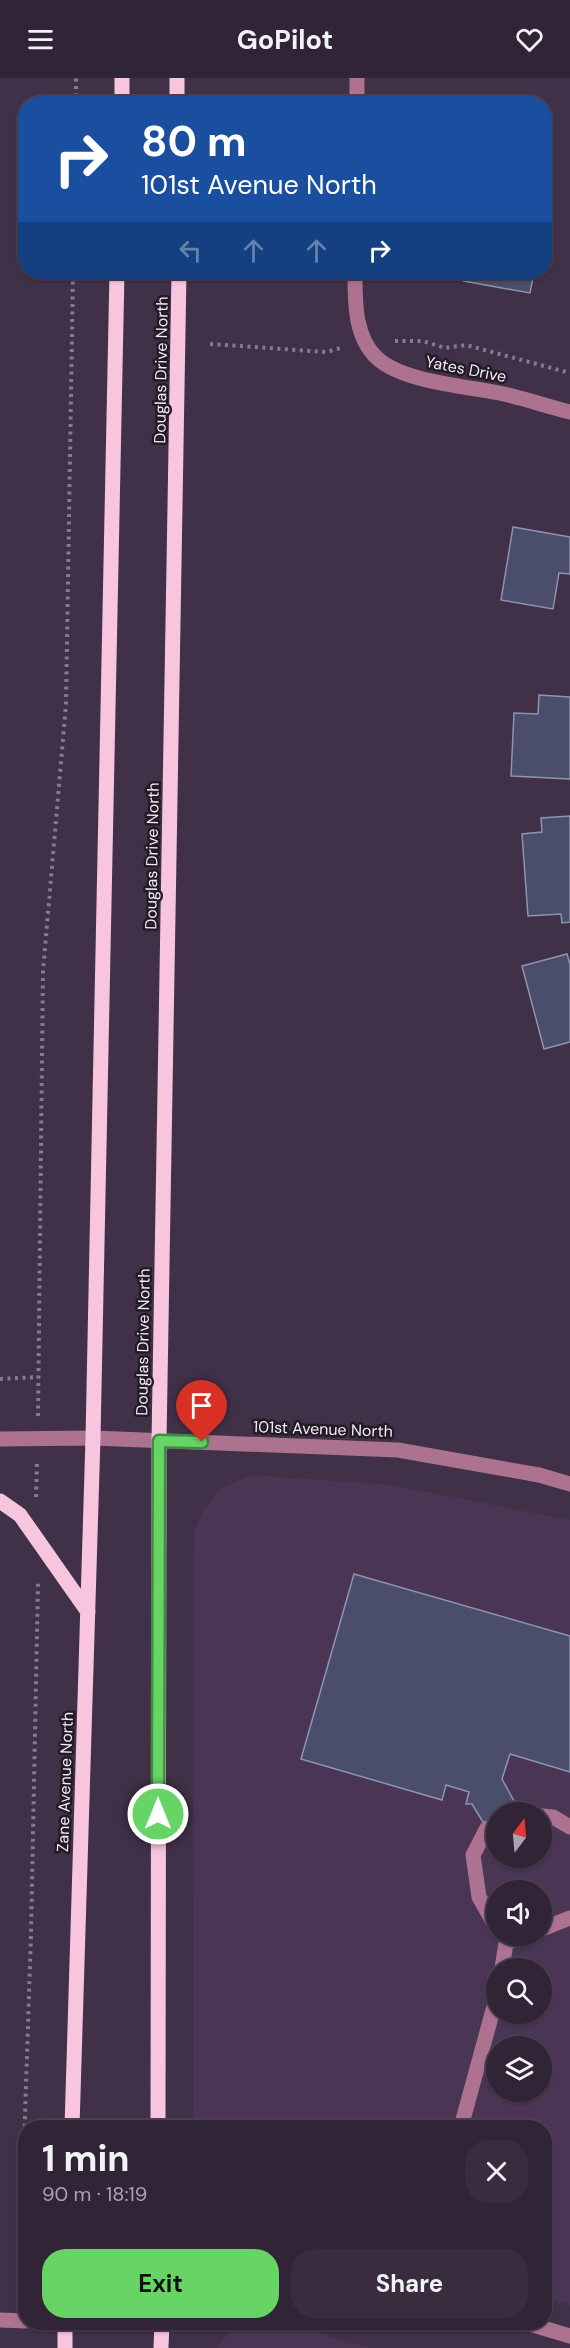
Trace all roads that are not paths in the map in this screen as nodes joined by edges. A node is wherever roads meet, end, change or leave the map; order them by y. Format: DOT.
graph roads {
  1 [pos="123,78"];
  2 [pos="177,78"];
  3 [pos="357,78"];
  4 [pos="122,96"];
  5 [pos="177,96"];
  6 [pos="357,96"];
  7 [pos="117,279"];
  8 [pos="179,279"];
  9 [pos="355,279"];
  10 [pos="570,412"];
  11 [pos="93,1438"];
  12 [pos="0,1439"];
  13 [pos="159,1441"];
  14 [pos="570,1485"];
  15 [pos="0,1501"];
  16 [pos="88,1612"];
  17 [pos="552,1817"];
  18 [pos="570,1827"];
  19 [pos="486,1830"];
  20 [pos="486,1909"];
  21 [pos="570,1918"];
  22 [pos="552,1925"];
  23 [pos="489,2024"];
  24 [pos="72,2120"];
  25 [pos="158,2120"];
  26 [pos="463,2120"];
  27 [pos="0,2320"];
  28 [pos="18,2321"];
  29 [pos="65,2330"];
  30 [pos="162,2330"];
  31 [pos="550,2330"];
  32 [pos="570,2336"];
  33 [pos="65,2348"];
  34 [pos="161,2348"];
  1 -- 4 [label="main road"];
  2 -- 5 [label="main road"];
  3 -- 6 [label="street"];
  7 -- 11 [label="main road"];
  8 -- 13 [label="main road, Douglas Drive North"];
  9 -- 10 [label="street, Yates Drive"];
  11 -- 12 [label="street, 101st Avenue North"];
  11 -- 13 [label="street, 101st Avenue North"];
  11 -- 16 [label="main road, Zane Avenue North"];
  13 -- 14 [label="street, 101st Avenue North"];
  13 -- 25 [label="main road"];
  15 -- 16 [label="main road"];
  16 -- 24 [label="main road, Zane Avenue North"];
  17 -- 18 [label="street"];
  19 -- 20 [label="street"];
  21 -- 22 [label="street"];
  23 -- 26 [label="street"];
  27 -- 28 [label="street"];
  29 -- 33 [label="main road"];
  30 -- 34 [label="main road"];
  31 -- 32 [label="street"];
}
